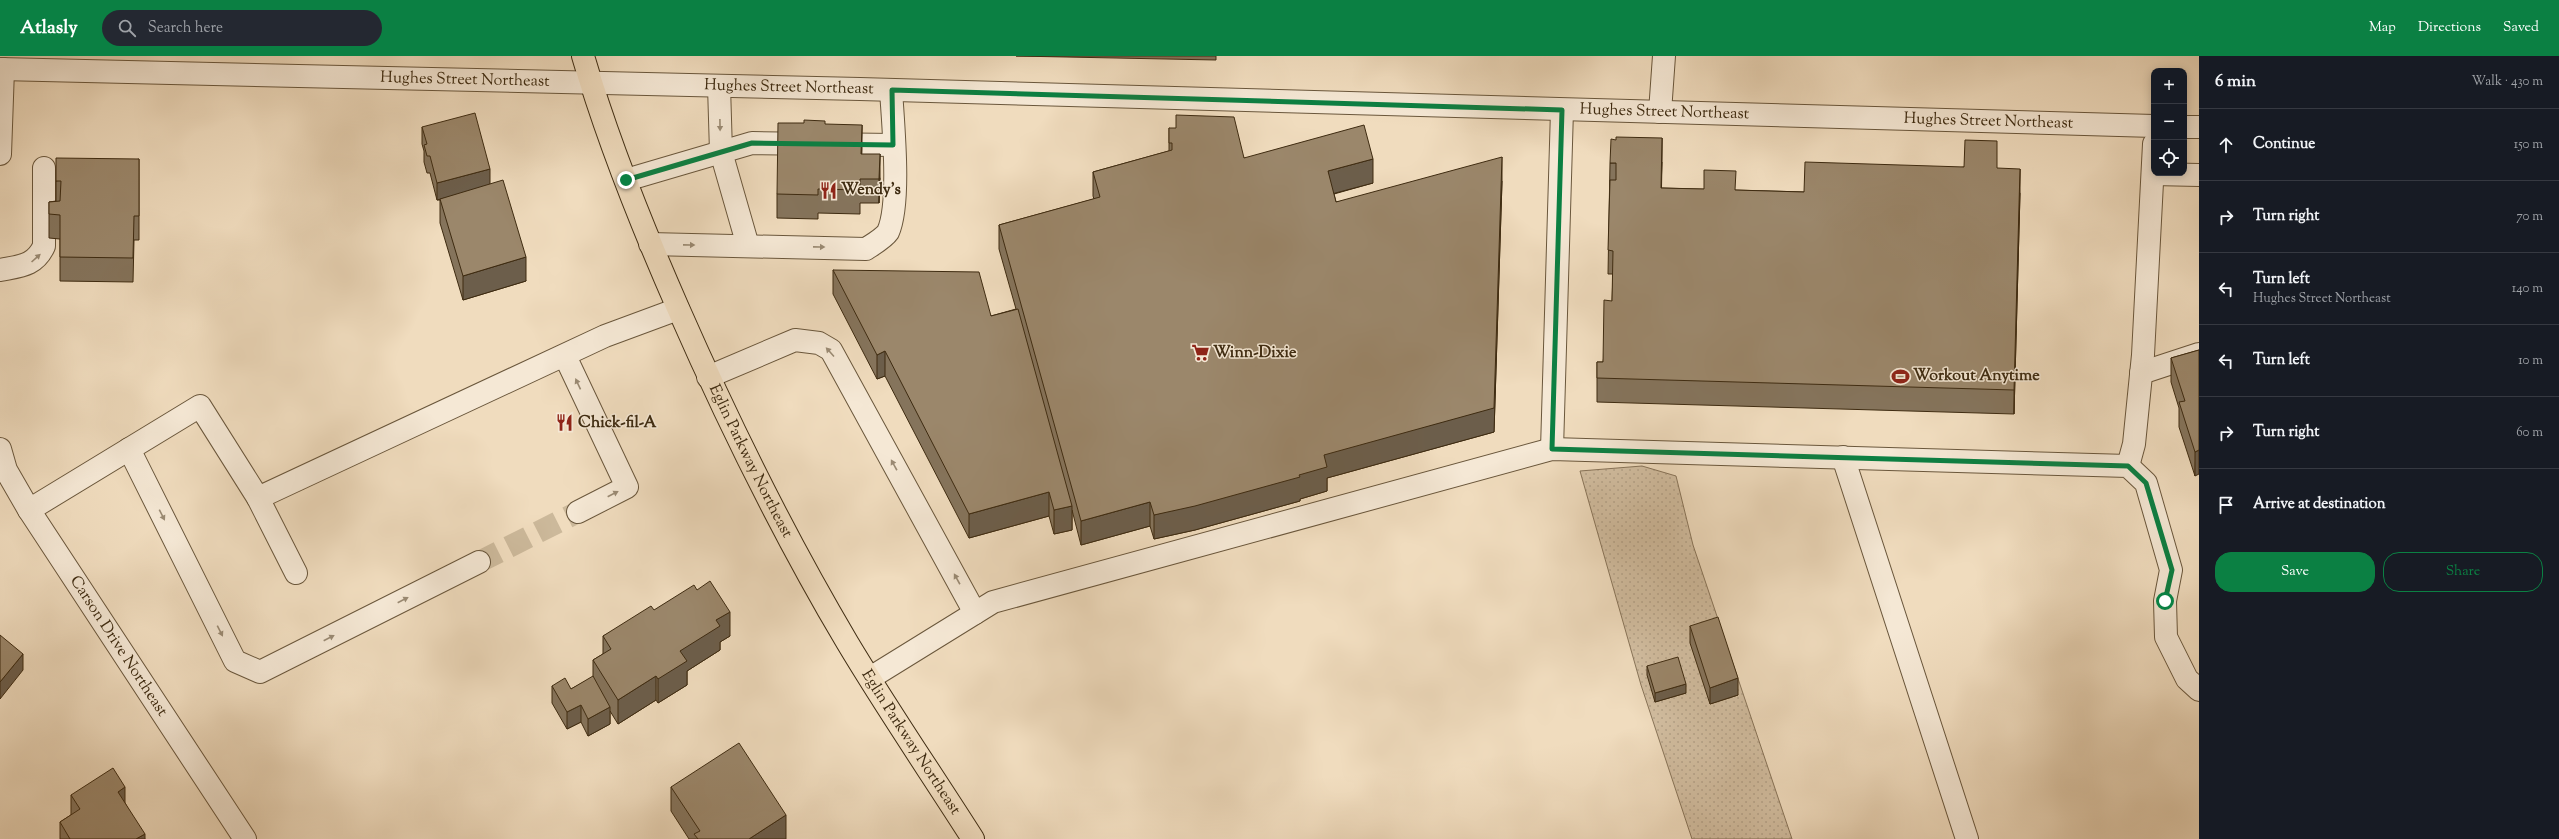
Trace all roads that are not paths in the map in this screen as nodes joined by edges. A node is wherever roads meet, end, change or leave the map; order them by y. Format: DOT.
graph roads {
  1 [pos="583,56"];
  2 [pos="1664,56"];
  3 [pos="1,69"];
  4 [pos="591,84"];
  5 [pos="719,86"];
  6 [pos="892,90"];
  7 [pos="1562,110"];
  8 [pos="1660,112"];
  9 [pos="2151,126"];
  10 [pos="2187,126"];
  11 [pos="2199,127"];
  12 [pos="893,145"];
  13 [pos="721,152"];
  14 [pos="0,154"];
  15 [pos="44,168"];
  16 [pos="2187,175"];
  17 [pos="2199,175"];
  18 [pos="2153,176"];
  19 [pos="626,180"];
  20 [pos="650,244"];
  21 [pos="748,246"];
  22 [pos="0,270"];
  23 [pos="678,309"];
  24 [pos="2199,354"];
  25 [pos="565,356"];
  26 [pos="2141,373"];
  27 [pos="708,377"];
  28 [pos="0,449"];
  29 [pos="129,449"];
  30 [pos="1552,449"];
  31 [pos="1843,457"];
  32 [pos="2128,466"];
  33 [pos="8,494"];
  34 [pos="258,498"];
  35 [pos="29,510"];
  36 [pos="578,512"];
  37 [pos="479,562"];
  38 [pos="296,573"];
  39 [pos="975,613"];
  40 [pos="870,678"];
  41 [pos="2199,690"];
  42 [pos="245,839"];
  43 [pos="973,839"];
  44 [pos="1967,839"];
  1 -- 4 [label="highway, Eglin Parkway Northeast"];
  2 -- 8 [label="street"];
  3 -- 4 [label="street, Hughes Street Northeast"];
  3 -- 14 [label="street"];
  4 -- 5 [label="street, Hughes Street Northeast"];
  4 -- 19 [label="highway, Eglin Parkway Northeast"];
  5 -- 6 [label="street, Hughes Street Northeast"];
  5 -- 13 [label="street, one-way"];
  6 -- 7 [label="street, Hughes Street Northeast"];
  6 -- 12 [label="street"];
  7 -- 8 [label="street, Hughes Street Northeast"];
  7 -- 30 [label="street"];
  8 -- 9 [label="street, Hughes Street Northeast"];
  10 -- 11 [label="street"];
  12 -- 13 [label="street"];
  21 -- 12 [label="street, one-way"];
  13 -- 19 [label="street"];
  13 -- 21 [label="street"];
  22 -- 15 [label="street, one-way"];
  16 -- 17 [label="street"];
  18 -- 26 [label="street"];
  19 -- 20 [label="highway, Eglin Parkway Northeast"];
  20 -- 21 [label="street, one-way"];
  20 -- 23 [label="highway, Eglin Parkway Northeast"];
  23 -- 25 [label="street"];
  23 -- 27 [label="highway, Eglin Parkway Northeast"];
  24 -- 26 [label="street"];
  25 -- 34 [label="street"];
  36 -- 25 [label="street, one-way"];
  26 -- 32 [label="street"];
  39 -- 27 [label="street, one-way"];
  27 -- 40 [label="highway, Eglin Parkway Northeast"];
  28 -- 33 [label="street, Carson Drive Northeast"];
  29 -- 34 [label="street"];
  29 -- 35 [label="street"];
  29 -- 37 [label="street, one-way"];
  30 -- 31 [label="street"];
  30 -- 39 [label="street"];
  31 -- 32 [label="street"];
  31 -- 44 [label="street"];
  32 -- 41 [label="street"];
  33 -- 35 [label="street, Carson Drive Northeast"];
  34 -- 38 [label="street"];
  35 -- 42 [label="street, Carson Drive Northeast"];
  39 -- 40 [label="street"];
  40 -- 43 [label="highway, Eglin Parkway Northeast"];
}
